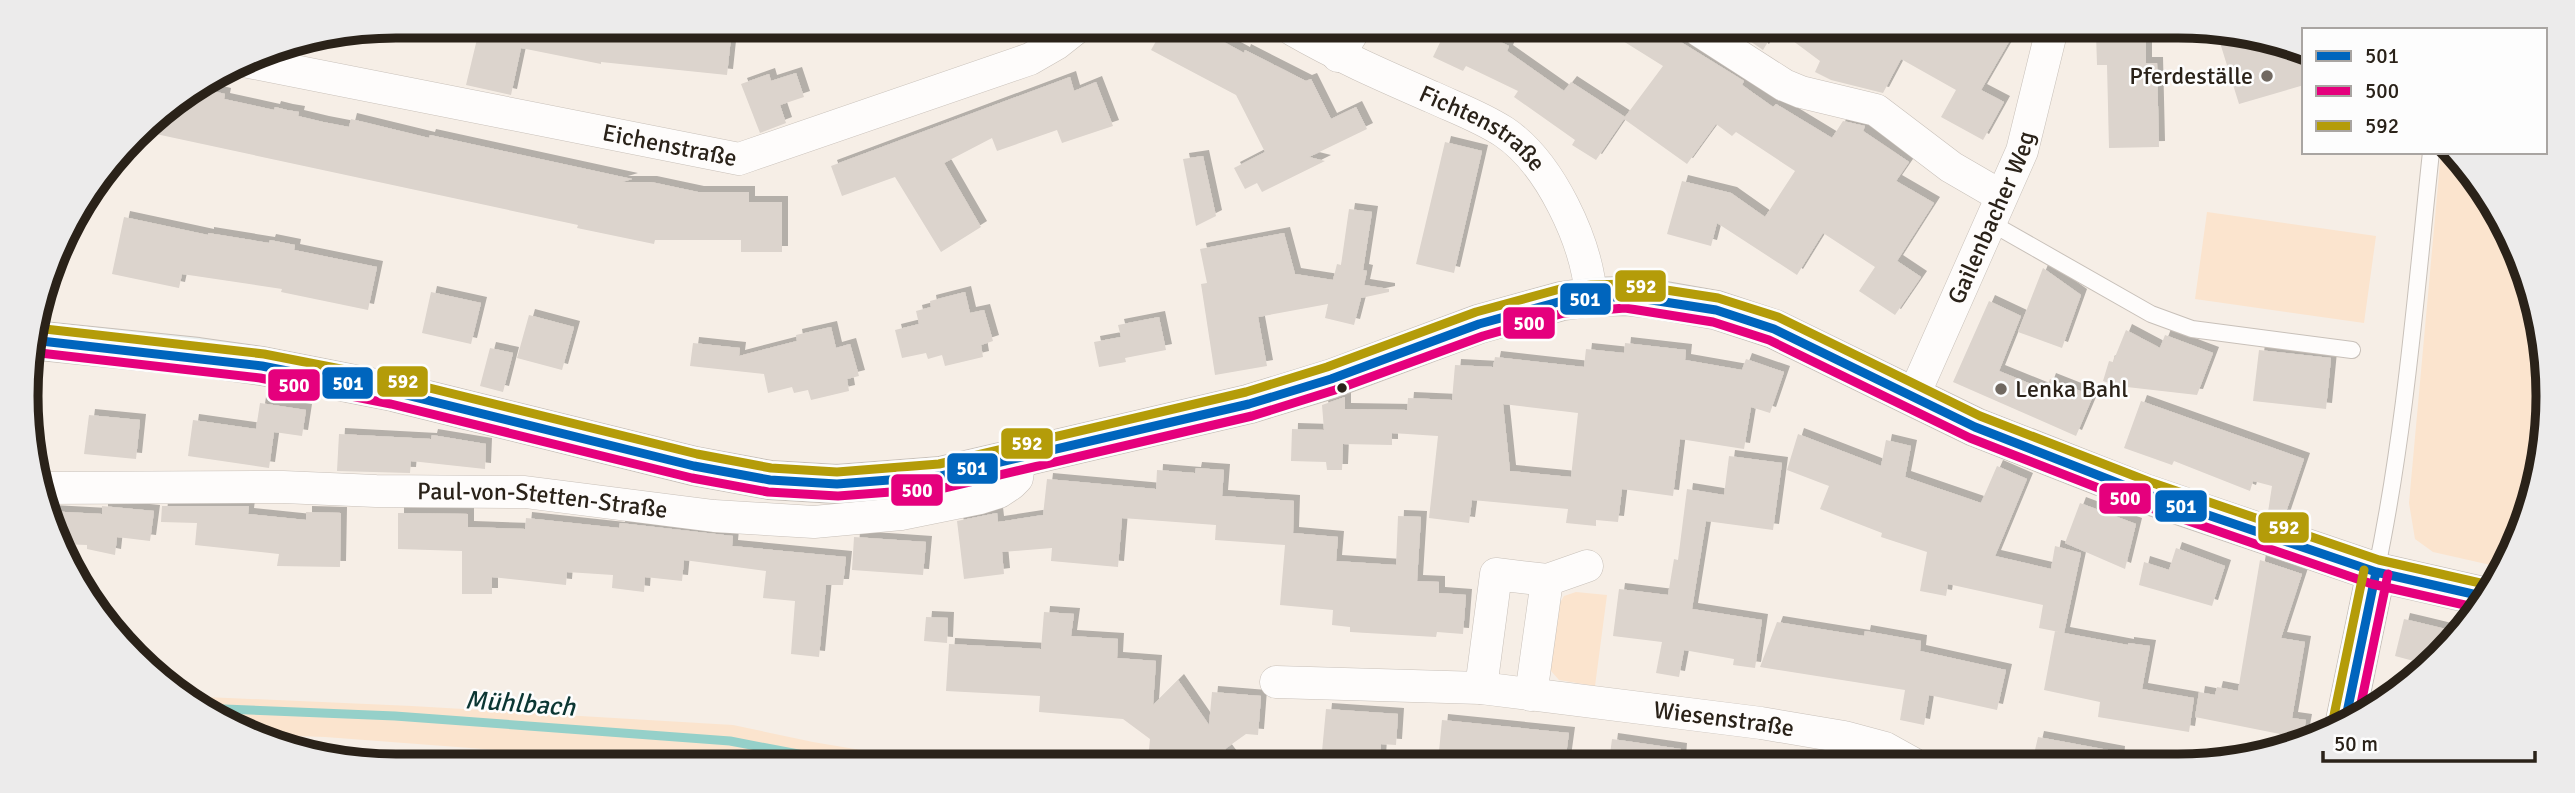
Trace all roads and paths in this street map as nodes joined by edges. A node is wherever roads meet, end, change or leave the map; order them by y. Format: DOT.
graph roads {
  1 [pos="1064,38"];
  2 [pos="1326,38"];
  3 [pos="1711,38"];
  4 [pos="2050,38"];
  5 [pos="1346,43"];
  6 [pos="262,65"];
  7 [pos="2431,154"];
  8 [pos="1996,209"];
  9 [pos="1591,297"];
  10 [pos="43,341"];
  11 [pos="2352,350"];
  12 [pos="1913,397"];
  13 [pos="1020,457"];
  14 [pos="51,488"];
  15 [pos="1587,566"];
  16 [pos="2376,572"];
  17 [pos="1547,580"];
  18 [pos="2476,595"];
  19 [pos="1276,682"];
  20 [pos="1481,688"];
  21 [pos="1531,695"];
  22 [pos="2347,713"];
  23 [pos="1896,754"];
  1 -- 6 [label="street, Eichenstraße"];
  2 -- 5 [label="street, Fichtenstraße"];
  3 -- 8 [label="street"];
  4 -- 8 [label="street, Gailenbacher Weg"];
  5 -- 9 [label="street, Fichtenstraße"];
  7 -- 16 [label="lane"];
  8 -- 11 [label="lane"];
  8 -- 12 [label="street, Gailenbacher Weg"];
  9 -- 12 [label="main road"];
  9 -- 13 [label="main road"];
  10 -- 13 [label="main road"];
  12 -- 16 [label="main road"];
  13 -- 14 [label="street, Paul-von-Stetten-Straße"];
  15 -- 17 [label="street"];
  16 -- 18 [label="main road"];
  16 -- 22 [label="main road"];
  17 -- 20 [label="street"];
  17 -- 21 [label="street"];
  19 -- 20 [label="street, Wiesenstraße"];
  20 -- 21 [label="street, Wiesenstraße"];
  21 -- 23 [label="street, Wiesenstraße"];
}
